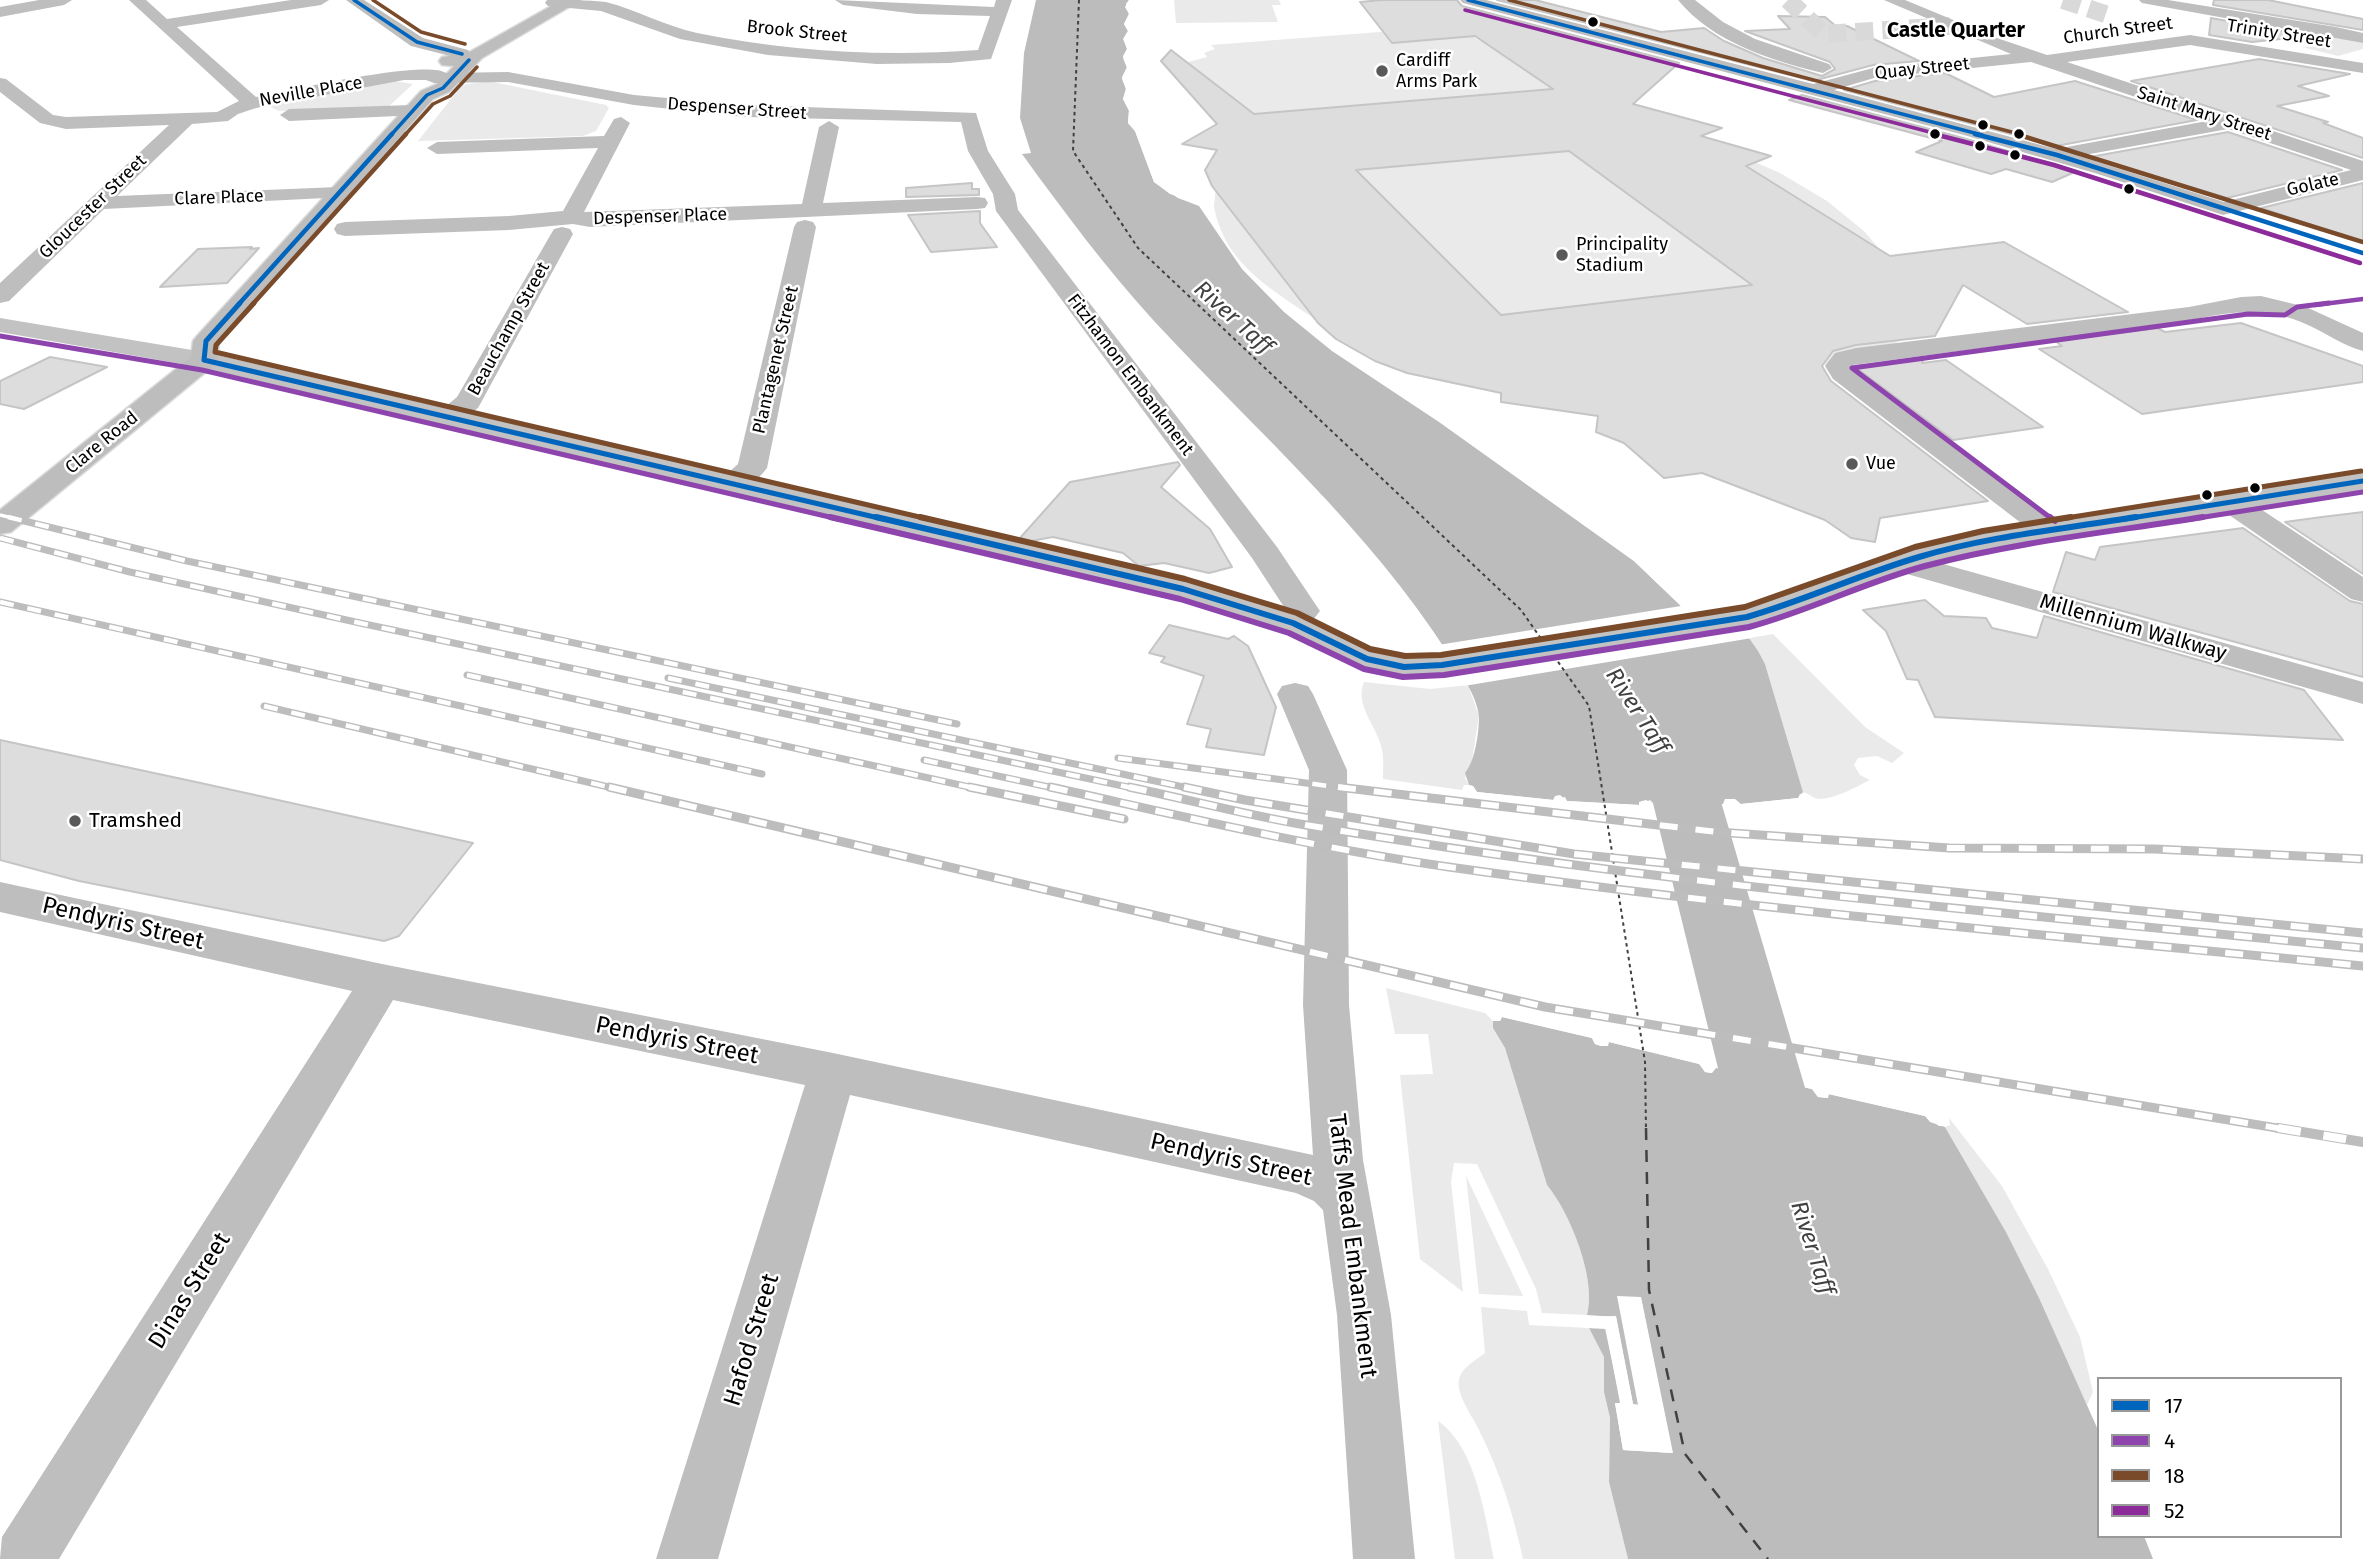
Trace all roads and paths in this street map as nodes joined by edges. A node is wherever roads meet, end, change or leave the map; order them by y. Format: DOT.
graph roads {
  1 [pos="64,0"];
  2 [pos="137,0"];
  3 [pos="321,0"];
  4 [pos="354,0"];
  5 [pos="843,0"];
  6 [pos="1468,0"];
  7 [pos="1686,0"];
  8 [pos="1892,0"];
  9 [pos="563,2"];
  10 [pos="609,3"];
  11 [pos="2152,3"];
  12 [pos="1002,6"];
  13 [pos="0,12"];
  14 [pos="2221,16"];
  15 [pos="165,24"];
  16 [pos="2351,33"];
  17 [pos="2190,40"];
  18 [pos="2363,51"];
  19 [pos="2039,59"];
  20 [pos="2330,61"];
  21 [pos="2363,68"];
  22 [pos="445,74"];
  23 [pos="1854,77"];
  24 [pos="0,83"];
  25 [pos="1813,90"];
  26 [pos="634,100"];
  27 [pos="252,103"];
  28 [pos="833,113"];
  29 [pos="221,117"];
  30 [pos="969,117"];
  31 [pos="187,118"];
  32 [pos="2226,124"];
  33 [pos="611,142"];
  34 [pos="437,148"];
  35 [pos="2057,155"];
  36 [pos="2363,168"];
  37 [pos="2363,174"];
  38 [pos="339,193"];
  39 [pos="99,203"];
  40 [pos="976,203"];
  41 [pos="808,219"];
  42 [pos="567,225"];
  43 [pos="345,229"];
  44 [pos="0,296"];
  45 [pos="0,325"];
  46 [pos="2363,343"];
  47 [pos="204,360"];
  48 [pos="447,417"];
  49 [pos="2363,481"];
  50 [pos="731,484"];
  51 [pos="2230,502"];
  52 [pos="0,525"];
  53 [pos="2049,529"];
  54 [pos="1904,563"];
  55 [pos="2363,592"];
  56 [pos="1293,623"];
  57 [pos="2363,693"];
  58 [pos="1296,694"];
  59 [pos="0,897"];
  60 [pos="369,1002"];
  61 [pos="826,1097"];
  62 [pos="1348,1201"];
  63 [pos="24,1559"];
  64 [pos="687,1559"];
  65 [pos="1384,1559"];
  1 -- 13 [label="street"];
  2 -- 15 [label="street"];
  3 -- 15 [label="street"];
  4 -- 22 [label="street"];
  5 -- 12 [label="street"];
  6 -- 25 [label="street"];
  7 -- 23 [label="street"];
  8 -- 19 [label="street, Saint Mary Street"];
  9 -- 10 [label="street, Brook Street"];
  9 -- 22 [label="main road"];
  10 -- 12 [label="street, Brook Street"];
  11 -- 14 [label="street"];
  14 -- 16 [label="street"];
  14 -- 17 [label="street, Church Street"];
  15 -- 27 [label="street"];
  17 -- 19 [label="street, Church Street"];
  17 -- 20 [label="street, Trinity Street"];
  18 -- 20 [label="street"];
  19 -- 23 [label="street, Quay Street"];
  19 -- 32 [label="street, Saint Mary Street"];
  20 -- 21 [label="street, Trinity Street"];
  22 -- 26 [label="street, Despenser Street"];
  22 -- 27 [label="street, Neville Place"];
  22 -- 29 [label="street"];
  22 -- 38 [label="main road"];
  23 -- 25 [label="street, Quay Street"];
  24 -- 31 [label="street, Neville Place"];
  25 -- 35 [label="street"];
  26 -- 28 [label="street, Despenser Street"];
  26 -- 33 [label="street, Beauchamp Street"];
  27 -- 29 [label="street, Neville Place"];
  28 -- 30 [label="street, Despenser Street"];
  28 -- 41 [label="street, Plantagenet Street"];
  29 -- 31 [label="street, Neville Place"];
  30 -- 56 [label="street, Fitzhamon Embankment"];
  31 -- 39 [label="street, Gloucester Street"];
  32 -- 35 [label="street"];
  32 -- 36 [label="street, Saint Mary Street"];
  33 -- 34 [label="street"];
  33 -- 42 [label="street, Beauchamp Street"];
  35 -- 37 [label="street, Golate"];
  38 -- 39 [label="street, Clare Place"];
  38 -- 47 [label="main road"];
  39 -- 44 [label="street, Gloucester Street"];
  40 -- 41 [label="street, Despenser Place"];
  41 -- 42 [label="street, Despenser Place"];
  41 -- 50 [label="street, Plantagenet Street"];
  42 -- 43 [label="street, Despenser Place"];
  42 -- 48 [label="street, Beauchamp Street"];
  45 -- 47 [label="street"];
  46 -- 53 [label="street"];
  47 -- 48 [label="street"];
  47 -- 52 [label="main road, Clare Road"];
  48 -- 50 [label="street"];
  49 -- 51 [label="street"];
  50 -- 56 [label="street"];
  51 -- 53 [label="street"];
  51 -- 55 [label="street"];
  53 -- 54 [label="street"];
  54 -- 56 [label="street"];
  54 -- 57 [label="street, Millennium Walkway"];
  58 -- 62 [label="street, Taffs Mead Embankment"];
  59 -- 60 [label="street, Pendyris Street"];
  60 -- 61 [label="street, Pendyris Street"];
  60 -- 63 [label="street, Dinas Street"];
  61 -- 62 [label="street, Pendyris Street"];
  61 -- 64 [label="street, Hafod Street"];
  62 -- 65 [label="street, Taffs Mead Embankment"];
}
